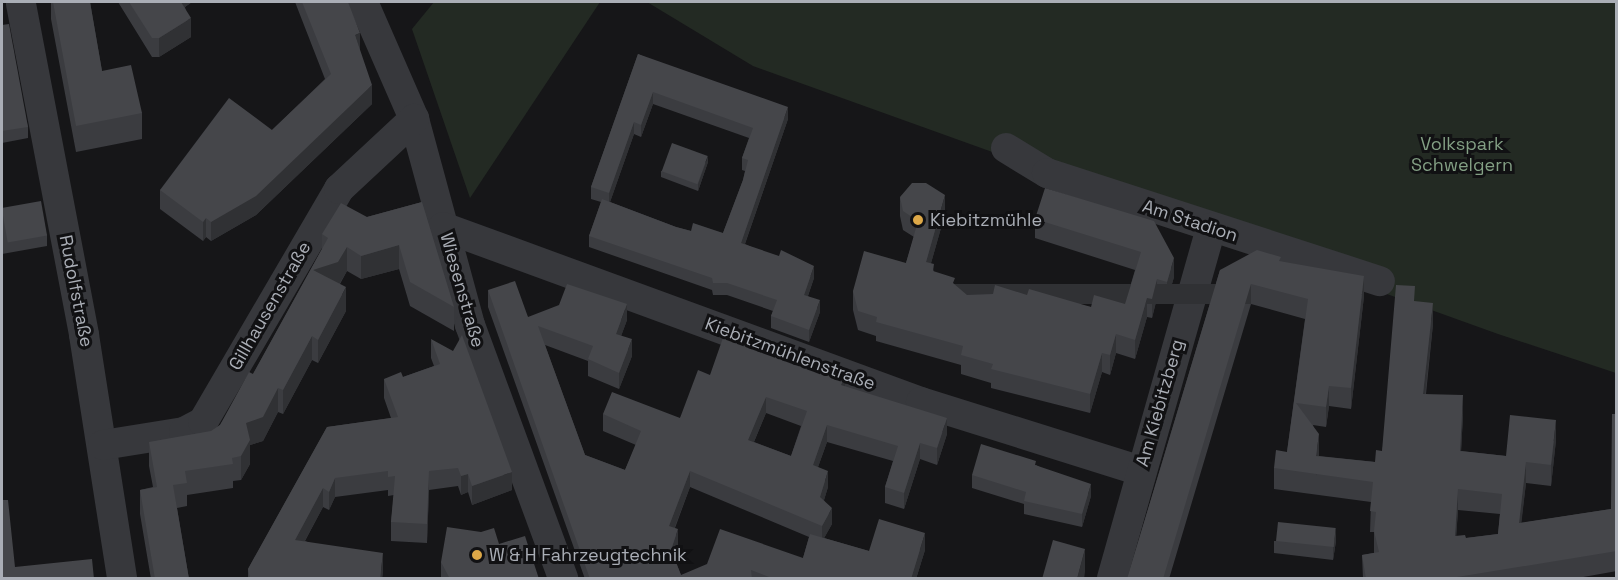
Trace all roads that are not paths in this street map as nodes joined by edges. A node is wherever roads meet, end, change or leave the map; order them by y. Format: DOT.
graph roads {
  1 [pos="363,2"];
  2 [pos="16,6"];
  3 [pos="414,119"];
  4 [pos="1006,148"];
  5 [pos="443,227"];
  6 [pos="1211,228"];
  7 [pos="1380,281"];
  8 [pos="103,445"];
  9 [pos="1141,471"];
  10 [pos="122,579"];
  11 [pos="563,579"];
  12 [pos="1112,579"];
  1 -- 3 [label="street, Wiesenstraße"];
  2 -- 8 [label="street, Rudolfstraße"];
  3 -- 5 [label="street, Wiesenstraße"];
  3 -- 8 [label="street, Gillhausenstraße"];
  4 -- 6 [label="street, Am Stadion"];
  5 -- 9 [label="street, Kiebitzmühlenstraße"];
  5 -- 11 [label="street, Wiesenstraße"];
  6 -- 7 [label="street, Am Stadion"];
  6 -- 9 [label="street, Am Kiebitzberg"];
  8 -- 10 [label="street, Rudolfstraße"];
  9 -- 12 [label="street, Am Kiebitzberg"];
}
